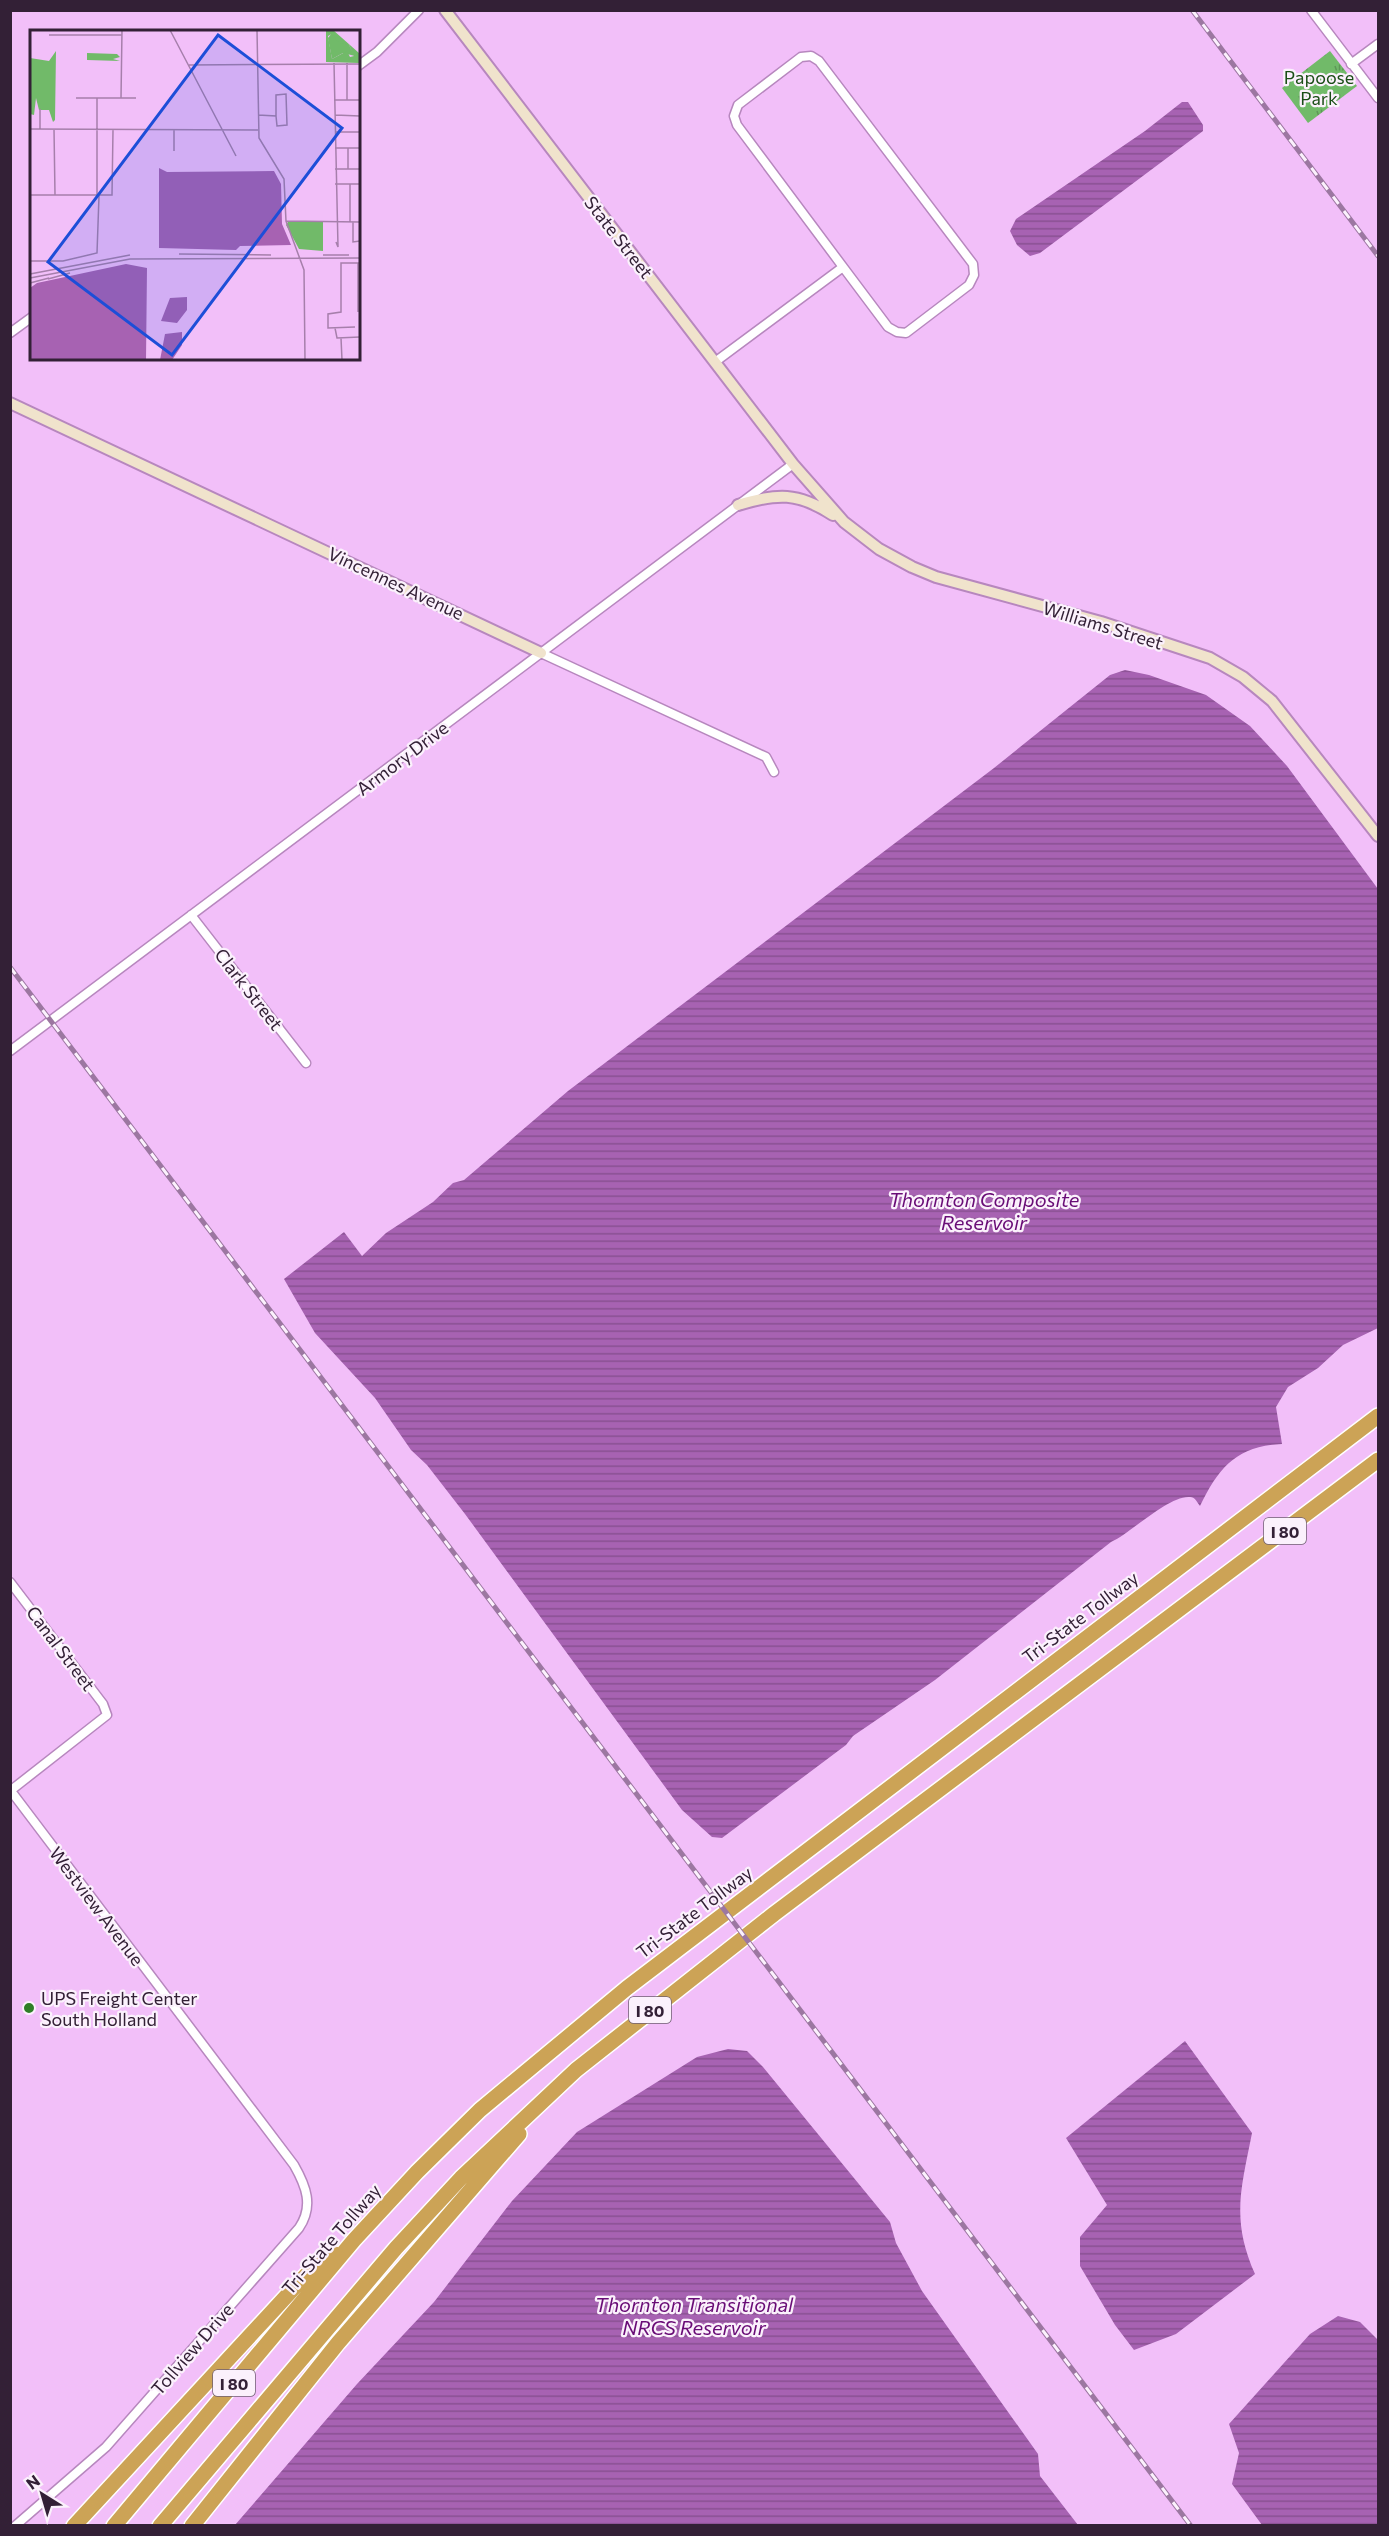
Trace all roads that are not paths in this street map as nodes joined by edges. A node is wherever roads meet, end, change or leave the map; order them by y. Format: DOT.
graph roads {
  1 [pos="419,10"];
  2 [pos="444,10"];
  3 [pos="1311,10"];
  4 [pos="1378,44"];
  5 [pos="360,64"];
  6 [pos="1351,64"];
  7 [pos="1378,98"];
  8 [pos="843,267"];
  9 [pos="30,318"];
  10 [pos="10,333"];
  11 [pos="715,362"];
  12 [pos="10,403"];
  13 [pos="793,464"];
  14 [pos="738,505"];
  15 [pos="844,522"];
  16 [pos="541,653"];
  17 [pos="774,772"];
  18 [pos="1378,836"];
  19 [pos="191,915"];
  20 [pos="10,1051"];
  21 [pos="306,1063"];
  22 [pos="1378,1416"];
  23 [pos="1378,1460"];
  24 [pos="10,1582"];
  25 [pos="11,1791"];
  26 [pos="576,2070"];
  27 [pos="308,2196"];
  28 [pos="354,2240"];
  29 [pos="15,2526"];
  30 [pos="75,2526"];
  31 [pos="114,2526"];
  32 [pos="160,2526"];
  33 [pos="196,2526"];
  1 -- 5 [label="street"];
  2 -- 11 [label="street, State Street"];
  3 -- 6 [label="street"];
  4 -- 6 [label="street"];
  6 -- 7 [label="street"];
  8 -- 8 [label="street"];
  8 -- 11 [label="street"];
  9 -- 10 [label="street"];
  11 -- 13 [label="street, State Street"];
  12 -- 16 [label="street, Vincennes Avenue"];
  13 -- 14 [label="street, Armory Drive"];
  13 -- 15 [label="street, Williams Street"];
  14 -- 15 [label="street"];
  14 -- 16 [label="street, Armory Drive"];
  15 -- 18 [label="street, Williams Street"];
  16 -- 17 [label="street, Vincennes Avenue"];
  16 -- 19 [label="street, Armory Drive"];
  19 -- 20 [label="street, Armory Drive"];
  19 -- 21 [label="street, Clark Street"];
  22 -- 28 [label="highway, Tri-State Tollway / I 80"];
  23 -- 26 [label="highway, I 80"];
  24 -- 25 [label="street, Canal Street"];
  25 -- 27 [label="street, Westview Avenue"];
  26 -- 32 [label="highway, I 80"];
  26 -- 33 [label="highway"];
  27 -- 29 [label="street, Tollview Drive"];
  28 -- 30 [label="highway"];
  28 -- 31 [label="highway, Tri-State Tollway / I 80"];
}
